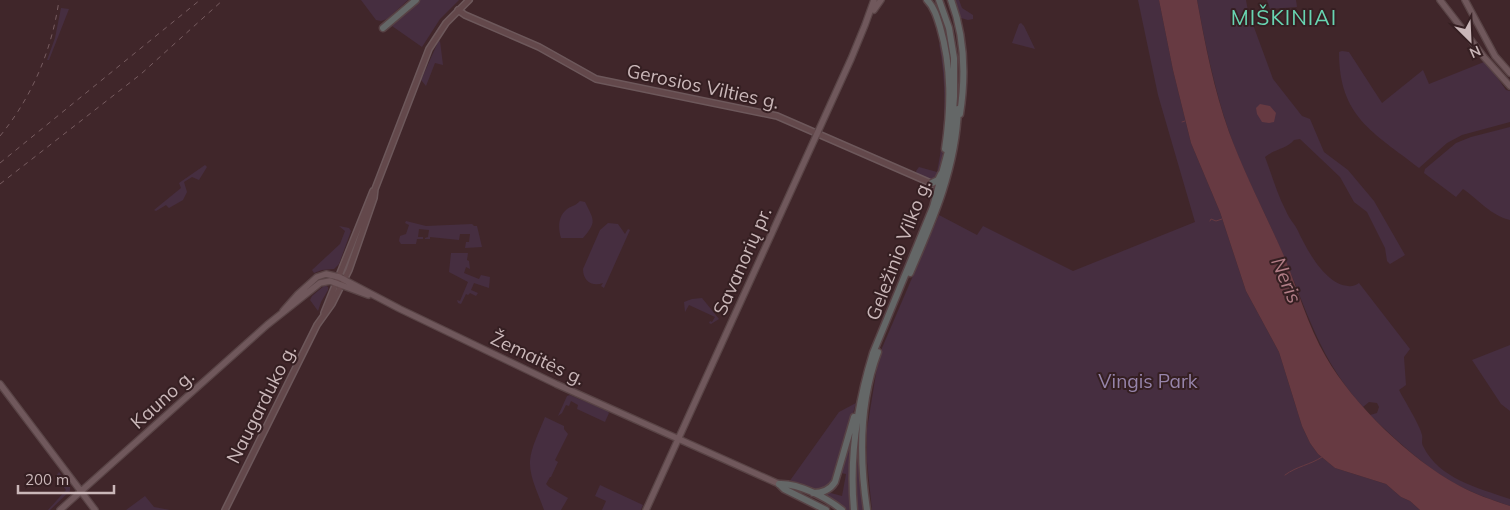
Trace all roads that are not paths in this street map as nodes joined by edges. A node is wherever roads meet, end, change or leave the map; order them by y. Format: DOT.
graph roads {
  1 [pos="416,0"];
  2 [pos="469,0"];
  3 [pos="874,0"];
  4 [pos="881,0"];
  5 [pos="927,0"];
  6 [pos="939,0"];
  7 [pos="943,0"];
  8 [pos="951,0"];
  9 [pos="1440,0"];
  10 [pos="1465,0"];
  11 [pos="409,3"];
  12 [pos="458,10"];
  13 [pos="865,25"];
  14 [pos="383,28"];
  15 [pos="1510,73"];
  16 [pos="1510,86"];
  17 [pos="950,103"];
  18 [pos="955,129"];
  19 [pos="817,133"];
  20 [pos="948,156"];
  21 [pos="941,172"];
  22 [pos="932,183"];
  23 [pos="941,188"];
  24 [pos="342,278"];
  25 [pos="339,284"];
  26 [pos="386,302"];
  27 [pos="283,311"];
  28 [pos="866,376"];
  29 [pos="0,384"];
  30 [pos="678,440"];
  31 [pos="779,484"];
  32 [pos="82,492"];
  33 [pos="813,493"];
  34 [pos="225,509"];
  35 [pos="60,510"];
  36 [pos="95,510"];
  37 [pos="646,510"];
  38 [pos="826,510"];
  39 [pos="842,510"];
  40 [pos="854,510"];
  41 [pos="867,510"];
  1 -- 11 [label="highway"];
  2 -- 12 [label="main road, Naugarduko g."];
  3 -- 13 [label="main road, Savanorių pr."];
  4 -- 13 [label="main road, Savanorių pr."];
  5 -- 17 [label="highway"];
  6 -- 18 [label="highway, Geležinio Vilko g."];
  7 -- 18 [label="highway, Geležinio Vilko g."];
  8 -- 18 [label="highway"];
  9 -- 16 [label="main road"];
  10 -- 15 [label="main road"];
  11 -- 14 [label="highway"];
  12 -- 19 [label="main road, Gerosios Vilties g."];
  12 -- 24 [label="main road, Naugarduko g."];
  13 -- 19 [label="main road, Savanorių pr."];
  17 -- 18 [label="highway"];
  17 -- 21 [label="highway"];
  18 -- 20 [label="highway, Geležinio Vilko g."];
  18 -- 23 [label="highway, Geležinio Vilko g."];
  19 -- 22 [label="main road, Gerosios Vilties g."];
  19 -- 30 [label="main road, Savanorių pr."];
  20 -- 21 [label="highway"];
  20 -- 23 [label="highway, Geležinio Vilko g."];
  21 -- 22 [label="highway"];
  22 -- 23 [label="main road, Gerosios Vilties g."];
  23 -- 28 [label="highway, Geležinio Vilko g."];
  23 -- 41 [label="highway, Geležinio Vilko g."];
  24 -- 25 [label="main road, Naugarduko g."];
  24 -- 26 [label="main road, Žemaitės g."];
  24 -- 27 [label="main road, Kauno g."];
  25 -- 26 [label="main road, Žemaitės g."];
  25 -- 27 [label="main road, Kauno g."];
  25 -- 34 [label="main road, Naugarduko g."];
  26 -- 30 [label="main road, Žemaitės g."];
  27 -- 32 [label="main road, Kauno g."];
  28 -- 33 [label="highway"];
  28 -- 40 [label="highway, Geležinio Vilko g."];
  29 -- 32 [label="main road"];
  30 -- 31 [label="main road, Žemaitės g."];
  30 -- 37 [label="main road, Savanorių pr."];
  31 -- 33 [label="highway"];
  31 -- 38 [label="highway"];
  32 -- 35 [label="main road, Kauno g."];
  32 -- 36 [label="main road"];
  33 -- 39 [label="highway"];
}
